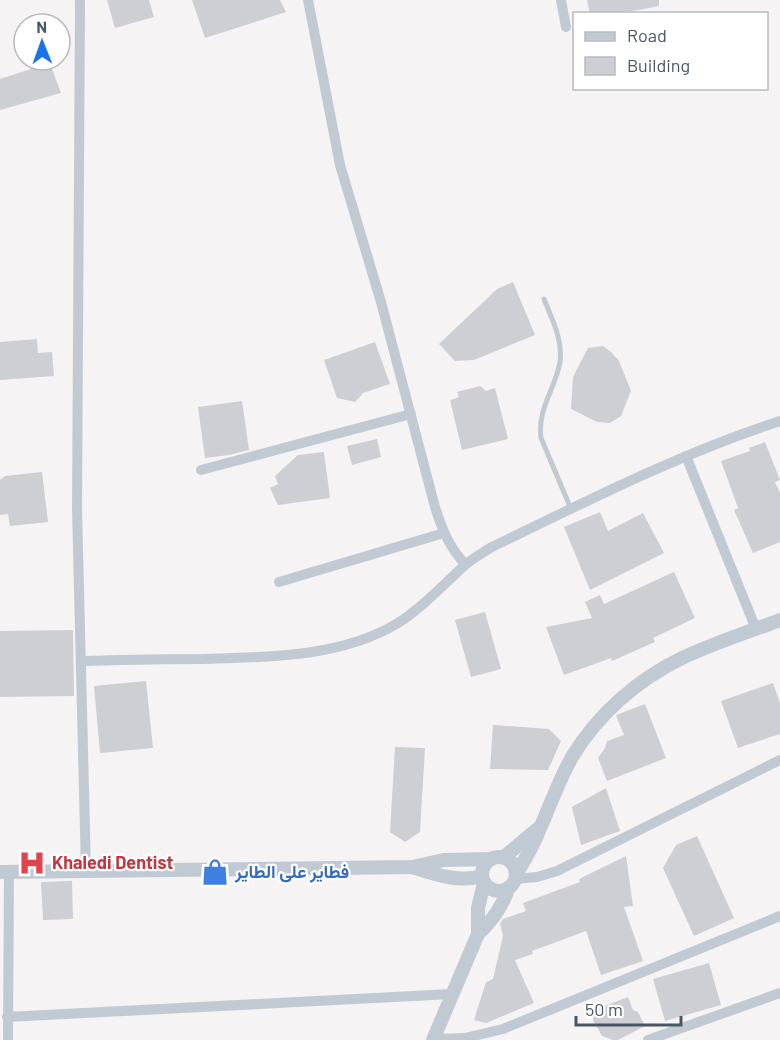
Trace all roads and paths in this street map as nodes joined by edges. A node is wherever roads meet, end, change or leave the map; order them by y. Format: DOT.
graph roads {
  1 [pos="80,0"];
  2 [pos="308,0"];
  3 [pos="561,0"];
  4 [pos="566,27"];
  5 [pos="544,299"];
  6 [pos="411,414"];
  7 [pos="780,421"];
  8 [pos="686,456"];
  9 [pos="201,470"];
  10 [pos="571,509"];
  11 [pos="444,532"];
  12 [pos="465,564"];
  13 [pos="279,582"];
  14 [pos="780,620"];
  15 [pos="756,629"];
  16 [pos="82,661"];
  17 [pos="780,760"];
  18 [pos="542,826"];
  19 [pos="497,858"];
  20 [pos="412,867"];
  21 [pos="86,871"];
  22 [pos="4,872"];
  23 [pos="483,880"];
  24 [pos="514,880"];
  25 [pos="780,916"];
  26 [pos="478,934"];
  27 [pos="780,993"];
  28 [pos="452,994"];
  29 [pos="7,1017"];
  30 [pos="8,1040"];
  31 [pos="433,1040"];
  32 [pos="648,1040"];
  1 -- 16 [label="street"];
  2 -- 6 [label="street"];
  3 -- 4 [label="street"];
  5 -- 10 [label="lane"];
  6 -- 9 [label="street"];
  6 -- 11 [label="street"];
  7 -- 8 [label="street"];
  8 -- 10 [label="street"];
  8 -- 15 [label="street"];
  10 -- 12 [label="street"];
  11 -- 12 [label="street"];
  11 -- 13 [label="street"];
  12 -- 16 [label="street"];
  14 -- 15 [label="street"];
  15 -- 18 [label="street"];
  16 -- 21 [label="street"];
  17 -- 24 [label="street"];
  18 -- 19 [label="street"];
  18 -- 24 [label="street"];
  19 -- 20 [label="street"];
  19 -- 23 [label="street"];
  19 -- 24 [label="street"];
  20 -- 21 [label="street"];
  20 -- 23 [label="street"];
  21 -- 22 [label="street"];
  22 -- 29 [label="street"];
  23 -- 24 [label="street"];
  23 -- 26 [label="street"];
  24 -- 26 [label="street"];
  25 -- 31 [label="street"];
  26 -- 28 [label="street"];
  27 -- 32 [label="street"];
  28 -- 29 [label="street"];
  28 -- 31 [label="street"];
  29 -- 30 [label="street"];
}
